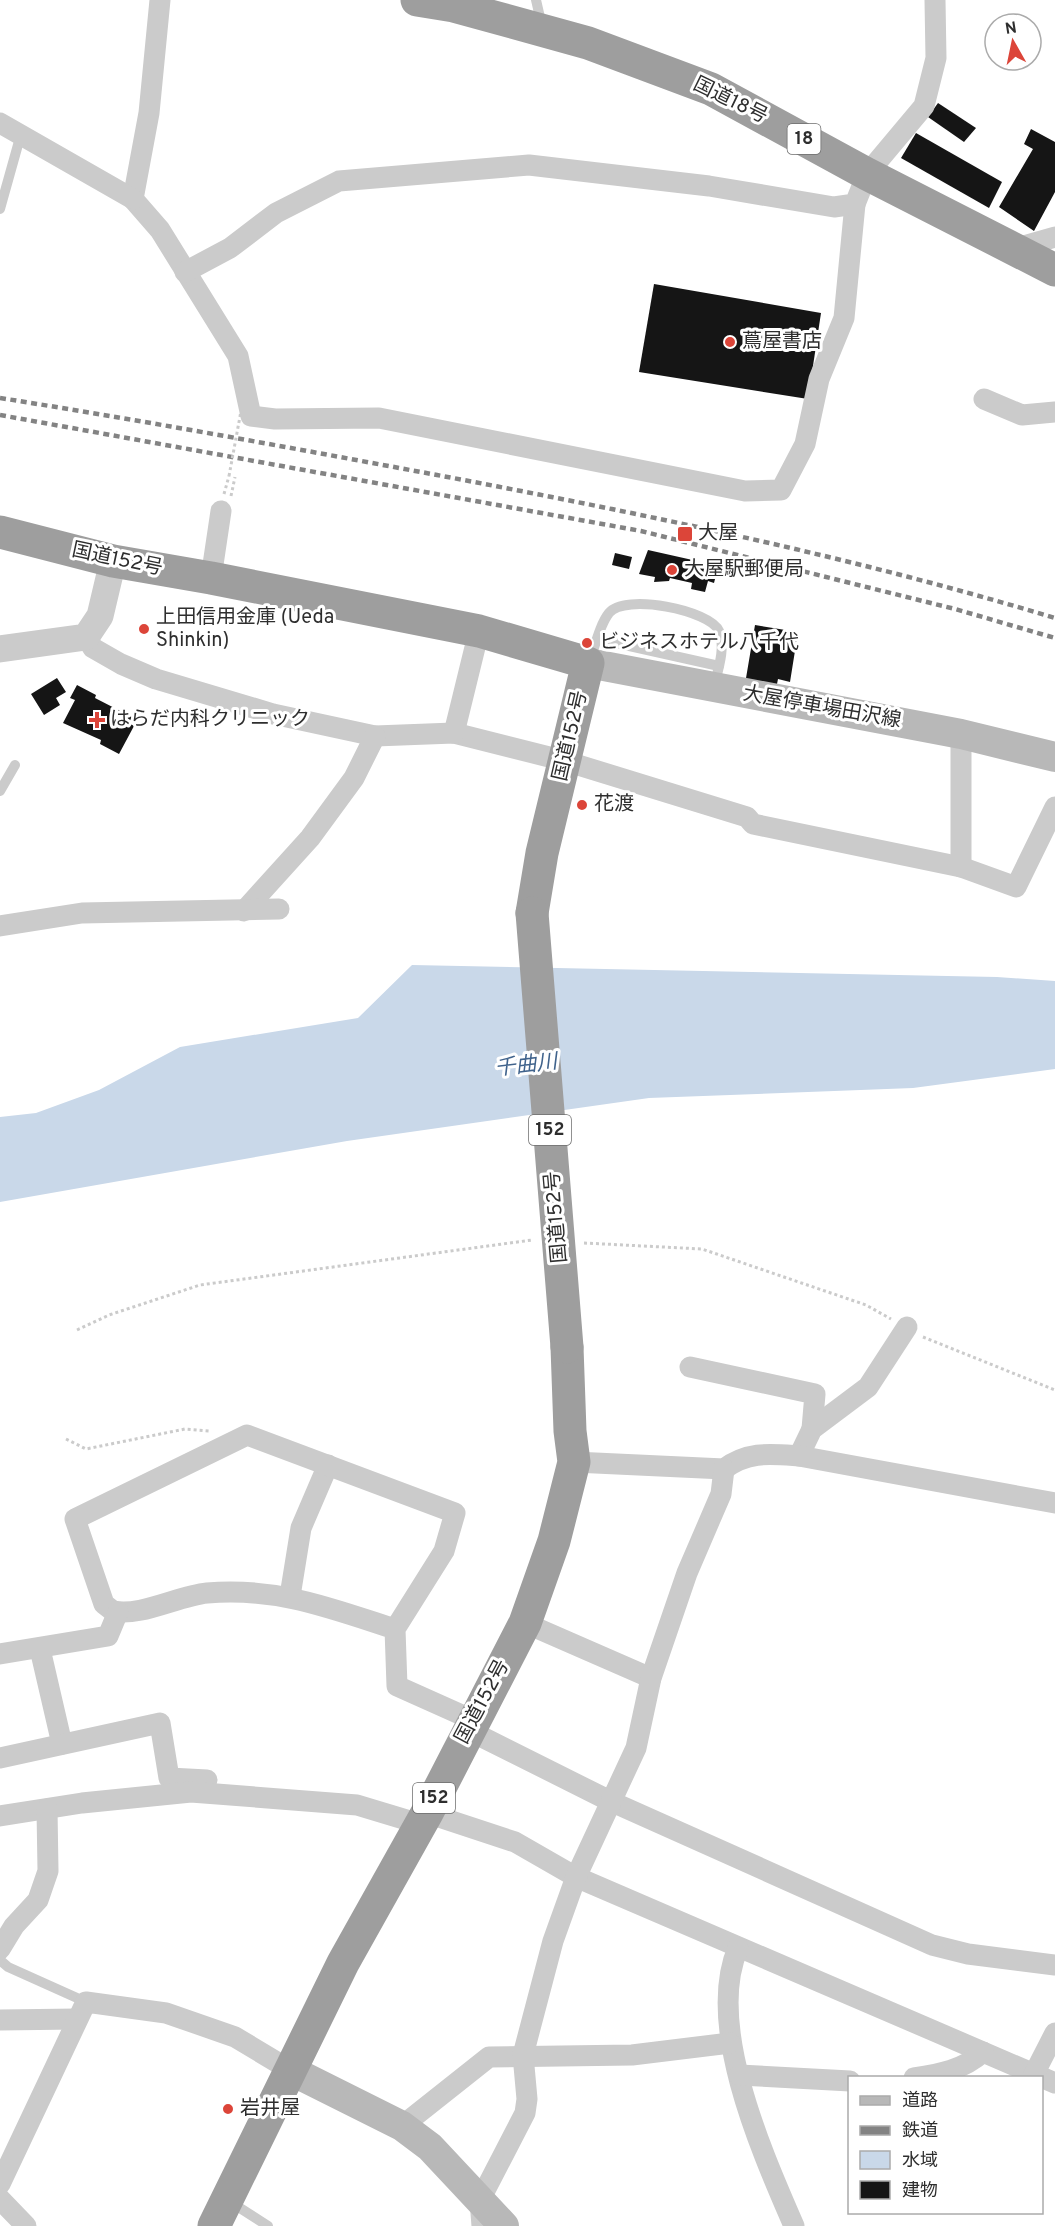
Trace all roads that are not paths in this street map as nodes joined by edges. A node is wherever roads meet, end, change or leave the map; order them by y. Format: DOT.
graph roads {
  1 [pos="160,0"];
  2 [pos="417,0"];
  3 [pos="936,0"];
  4 [pos="540,15"];
  5 [pos="0,123"];
  6 [pos="21,134"];
  7 [pos="867,174"];
  8 [pos="133,199"];
  9 [pos="855,204"];
  10 [pos="0,209"];
  11 [pos="1055,237"];
  12 [pos="1017,248"];
  13 [pos="1055,270"];
  14 [pos="185,272"];
  15 [pos="984,399"];
  16 [pos="1055,412"];
  17 [pos="221,511"];
  18 [pos="0,532"];
  19 [pos="113,561"];
  20 [pos="211,578"];
  21 [pos="479,631"];
  22 [pos="86,637"];
  23 [pos="0,650"];
  24 [pos="593,651"];
  25 [pos="716,677"];
  26 [pos="454,733"];
  27 [pos="962,734"];
  28 [pos="375,736"];
  29 [pos="1055,757"];
  30 [pos="566,761"];
  31 [pos="15,765"];
  32 [pos="0,791"];
  33 [pos="1055,807"];
  34 [pos="961,867"];
  35 [pos="279,909"];
  36 [pos="244,911"];
  37 [pos="0,926"];
  38 [pos="907,1327"];
  39 [pos="690,1367"];
  40 [pos="812,1429"];
  41 [pos="799,1456"];
  42 [pos="574,1462"];
  43 [pos="328,1465"];
  44 [pos="724,1469"];
  45 [pos="1055,1503"];
  46 [pos="290,1596"];
  47 [pos="118,1612"];
  48 [pos="525,1623"];
  49 [pos="395,1629"];
  50 [pos="40,1649"];
  51 [pos="0,1654"];
  52 [pos="651,1678"];
  53 [pos="470,1725"];
  54 [pos="62,1744"];
  55 [pos="0,1758"];
  56 [pos="239,1796"];
  57 [pos="610,1801"];
  58 [pos="47,1809"];
  59 [pos="0,1816"];
  60 [pos="423,1818"];
  61 [pos="576,1877"];
  62 [pos="738,1948"];
  63 [pos="0,1949"];
  64 [pos="0,1960"];
  65 [pos="1055,1965"];
  66 [pos="82,2010"];
  67 [pos="0,2020"];
  68 [pos="1055,2033"];
  69 [pos="730,2043"];
  70 [pos="983,2052"];
  71 [pos="523,2055"];
  72 [pos="290,2070"];
  73 [pos="1034,2074"];
  74 [pos="739,2075"];
  75 [pos="926,2076"];
  76 [pos="1039,2076"];
  77 [pos="848,2080"];
  78 [pos="402,2126"];
  79 [pos="0,2184"];
  80 [pos="0,2199"];
  81 [pos="220,2213"];
  82 [pos="481,2213"];
  83 [pos="26,2226"];
  84 [pos="267,2226"];
  85 [pos="504,2226"];
  86 [pos="794,2226"];
  1 -- 8 [label="street"];
  2 -- 4 [label="highway, 国道18号 / 18"];
  3 -- 7 [label="street"];
  4 -- 7 [label="highway, 国道18号 / 18"];
  5 -- 6 [label="street"];
  6 -- 8 [label="street"];
  6 -- 10 [label="lane"];
  7 -- 9 [label="street"];
  7 -- 12 [label="highway, 国道18号 / 18"];
  8 -- 14 [label="street"];
  9 -- 14 [label="street"];
  9 -- 14 [label="street"];
  11 -- 12 [label="street"];
  12 -- 13 [label="highway, 国道18号 / 18"];
  15 -- 16 [label="street"];
  17 -- 20 [label="street"];
  18 -- 19 [label="highway, 国道152号"];
  19 -- 20 [label="highway, 国道152号"];
  19 -- 22 [label="street"];
  20 -- 21 [label="highway, 国道152号"];
  21 -- 24 [label="highway, 国道152号"];
  21 -- 26 [label="street"];
  22 -- 23 [label="street"];
  22 -- 28 [label="street"];
  24 -- 25 [label="main road, 大屋停車場田沢線"];
  24 -- 25 [label="lane"];
  24 -- 30 [label="highway, 国道152号 / 152"];
  25 -- 27 [label="main road, 大屋停車場田沢線"];
  26 -- 28 [label="street"];
  26 -- 30 [label="street"];
  27 -- 29 [label="main road, 大屋停車場田沢線"];
  27 -- 34 [label="street"];
  28 -- 36 [label="street"];
  30 -- 34 [label="street"];
  30 -- 42 [label="highway, 国道152号 / 152, bridge"];
  31 -- 32 [label="lane"];
  33 -- 34 [label="street"];
  35 -- 36 [label="street"];
  36 -- 37 [label="street"];
  38 -- 40 [label="street"];
  39 -- 40 [label="street"];
  40 -- 41 [label="street"];
  41 -- 44 [label="street"];
  41 -- 45 [label="street"];
  42 -- 44 [label="street"];
  42 -- 48 [label="highway, 国道152号 / 152"];
  43 -- 46 [label="street"];
  43 -- 47 [label="street"];
  43 -- 49 [label="street"];
  44 -- 52 [label="street"];
  46 -- 47 [label="street"];
  46 -- 49 [label="street"];
  47 -- 50 [label="street"];
  48 -- 52 [label="street"];
  48 -- 53 [label="highway, 国道152号 / 152"];
  49 -- 53 [label="street"];
  50 -- 51 [label="street"];
  50 -- 54 [label="street"];
  52 -- 57 [label="street"];
  53 -- 57 [label="street"];
  53 -- 60 [label="highway, 国道152号 / 152"];
  54 -- 55 [label="street"];
  54 -- 56 [label="street"];
  56 -- 58 [label="street"];
  56 -- 60 [label="street"];
  57 -- 61 [label="street"];
  57 -- 65 [label="street"];
  58 -- 59 [label="street"];
  58 -- 63 [label="street"];
  60 -- 61 [label="street"];
  60 -- 72 [label="highway, 国道152号 / 152"];
  61 -- 62 [label="street"];
  61 -- 71 [label="street"];
  62 -- 69 [label="street"];
  62 -- 70 [label="street"];
  64 -- 66 [label="lane"];
  66 -- 67 [label="street"];
  66 -- 72 [label="street"];
  66 -- 79 [label="street"];
  68 -- 73 [label="street"];
  69 -- 71 [label="street"];
  69 -- 74 [label="street"];
  70 -- 73 [label="street"];
  70 -- 75 [label="street"];
  71 -- 78 [label="street"];
  71 -- 82 [label="street"];
  72 -- 78 [label="main road"];
  72 -- 81 [label="highway, 国道152号 / 152"];
  73 -- 76 [label="street"];
  74 -- 77 [label="street"];
  74 -- 86 [label="street"];
  78 -- 82 [label="main road"];
  80 -- 83 [label="street"];
  81 -- 84 [label="lane"];
  82 -- 85 [label="main road"];
}
